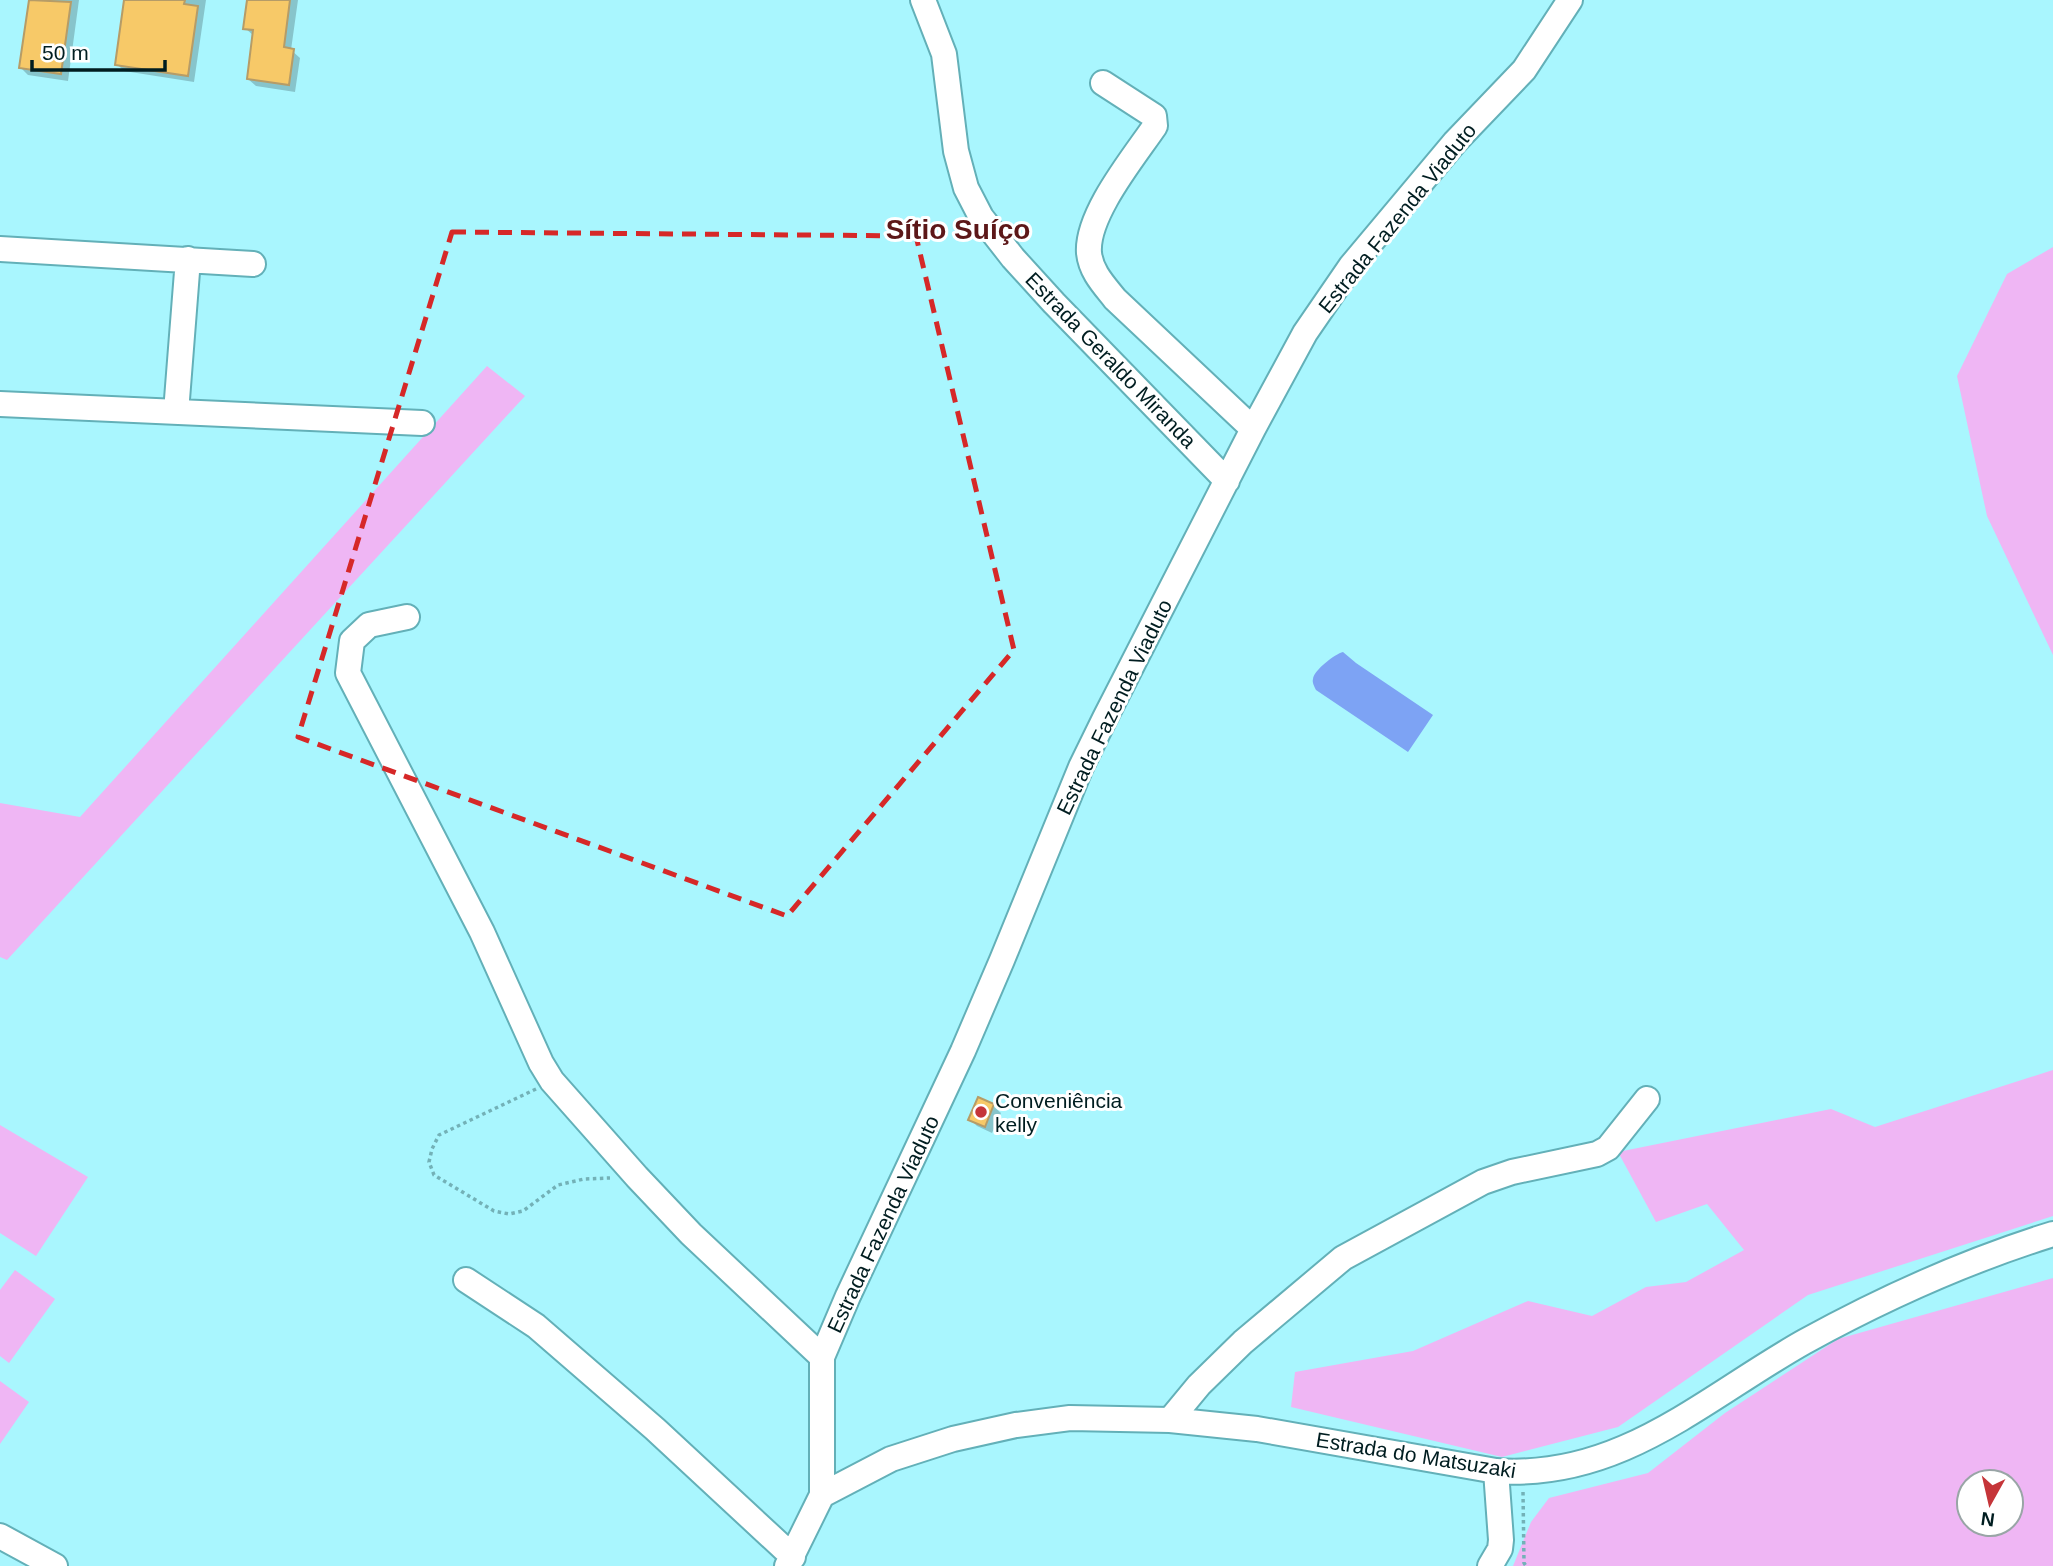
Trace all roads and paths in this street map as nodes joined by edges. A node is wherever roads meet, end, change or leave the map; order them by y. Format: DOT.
graph roads {
  1 [pos="923,0"];
  2 [pos="1570,0"];
  3 [pos="1103,83"];
  4 [pos="0,249"];
  5 [pos="188,259"];
  6 [pos="253,264"];
  7 [pos="0,404"];
  8 [pos="176,412"];
  9 [pos="422,422"];
  10 [pos="1253,429"];
  11 [pos="1227,481"];
  12 [pos="407,617"];
  13 [pos="552,1081"];
  14 [pos="1647,1099"];
  15 [pos="636,1177"];
  16 [pos="2053,1234"];
  17 [pos="467,1280"];
  18 [pos="822,1357"];
  19 [pos="1170,1420"];
  20 [pos="1496,1471"];
  21 [pos="1523,1473"];
  22 [pos="822,1495"];
  23 [pos="1,1539"];
  24 [pos="790,1561"];
  25 [pos="55,1566"];
  26 [pos="1490,1566"];
  27 [pos="1526,1566"];
  1 -- 11 [label="street, Estrada Geraldo Miranda"];
  2 -- 10 [label="street, Estrada Fazenda Viaduto"];
  3 -- 10 [label="street"];
  4 -- 5 [label="street"];
  5 -- 6 [label="street"];
  5 -- 8 [label="street"];
  7 -- 8 [label="street"];
  8 -- 9 [label="street"];
  10 -- 11 [label="street, Estrada Fazenda Viaduto"];
  11 -- 18 [label="street, Estrada Fazenda Viaduto"];
  12 -- 13 [label="street"];
  13 -- 15 [label="street"];
  13 -- 15 [label="path"];
  14 -- 19 [label="street"];
  15 -- 18 [label="street"];
  16 -- 21 [label="street, Estrada do Matsuzaki"];
  17 -- 24 [label="street"];
  18 -- 22 [label="street, Estrada Fazenda Viaduto"];
  19 -- 20 [label="street, Estrada do Matsuzaki"];
  19 -- 22 [label="street, Estrada do Matsuzaki"];
  20 -- 21 [label="street, Estrada do Matsuzaki"];
  20 -- 26 [label="street"];
  21 -- 27 [label="path"];
  22 -- 24 [label="street, Estrada Fazenda Viaduto"];
  23 -- 25 [label="street"];
}
